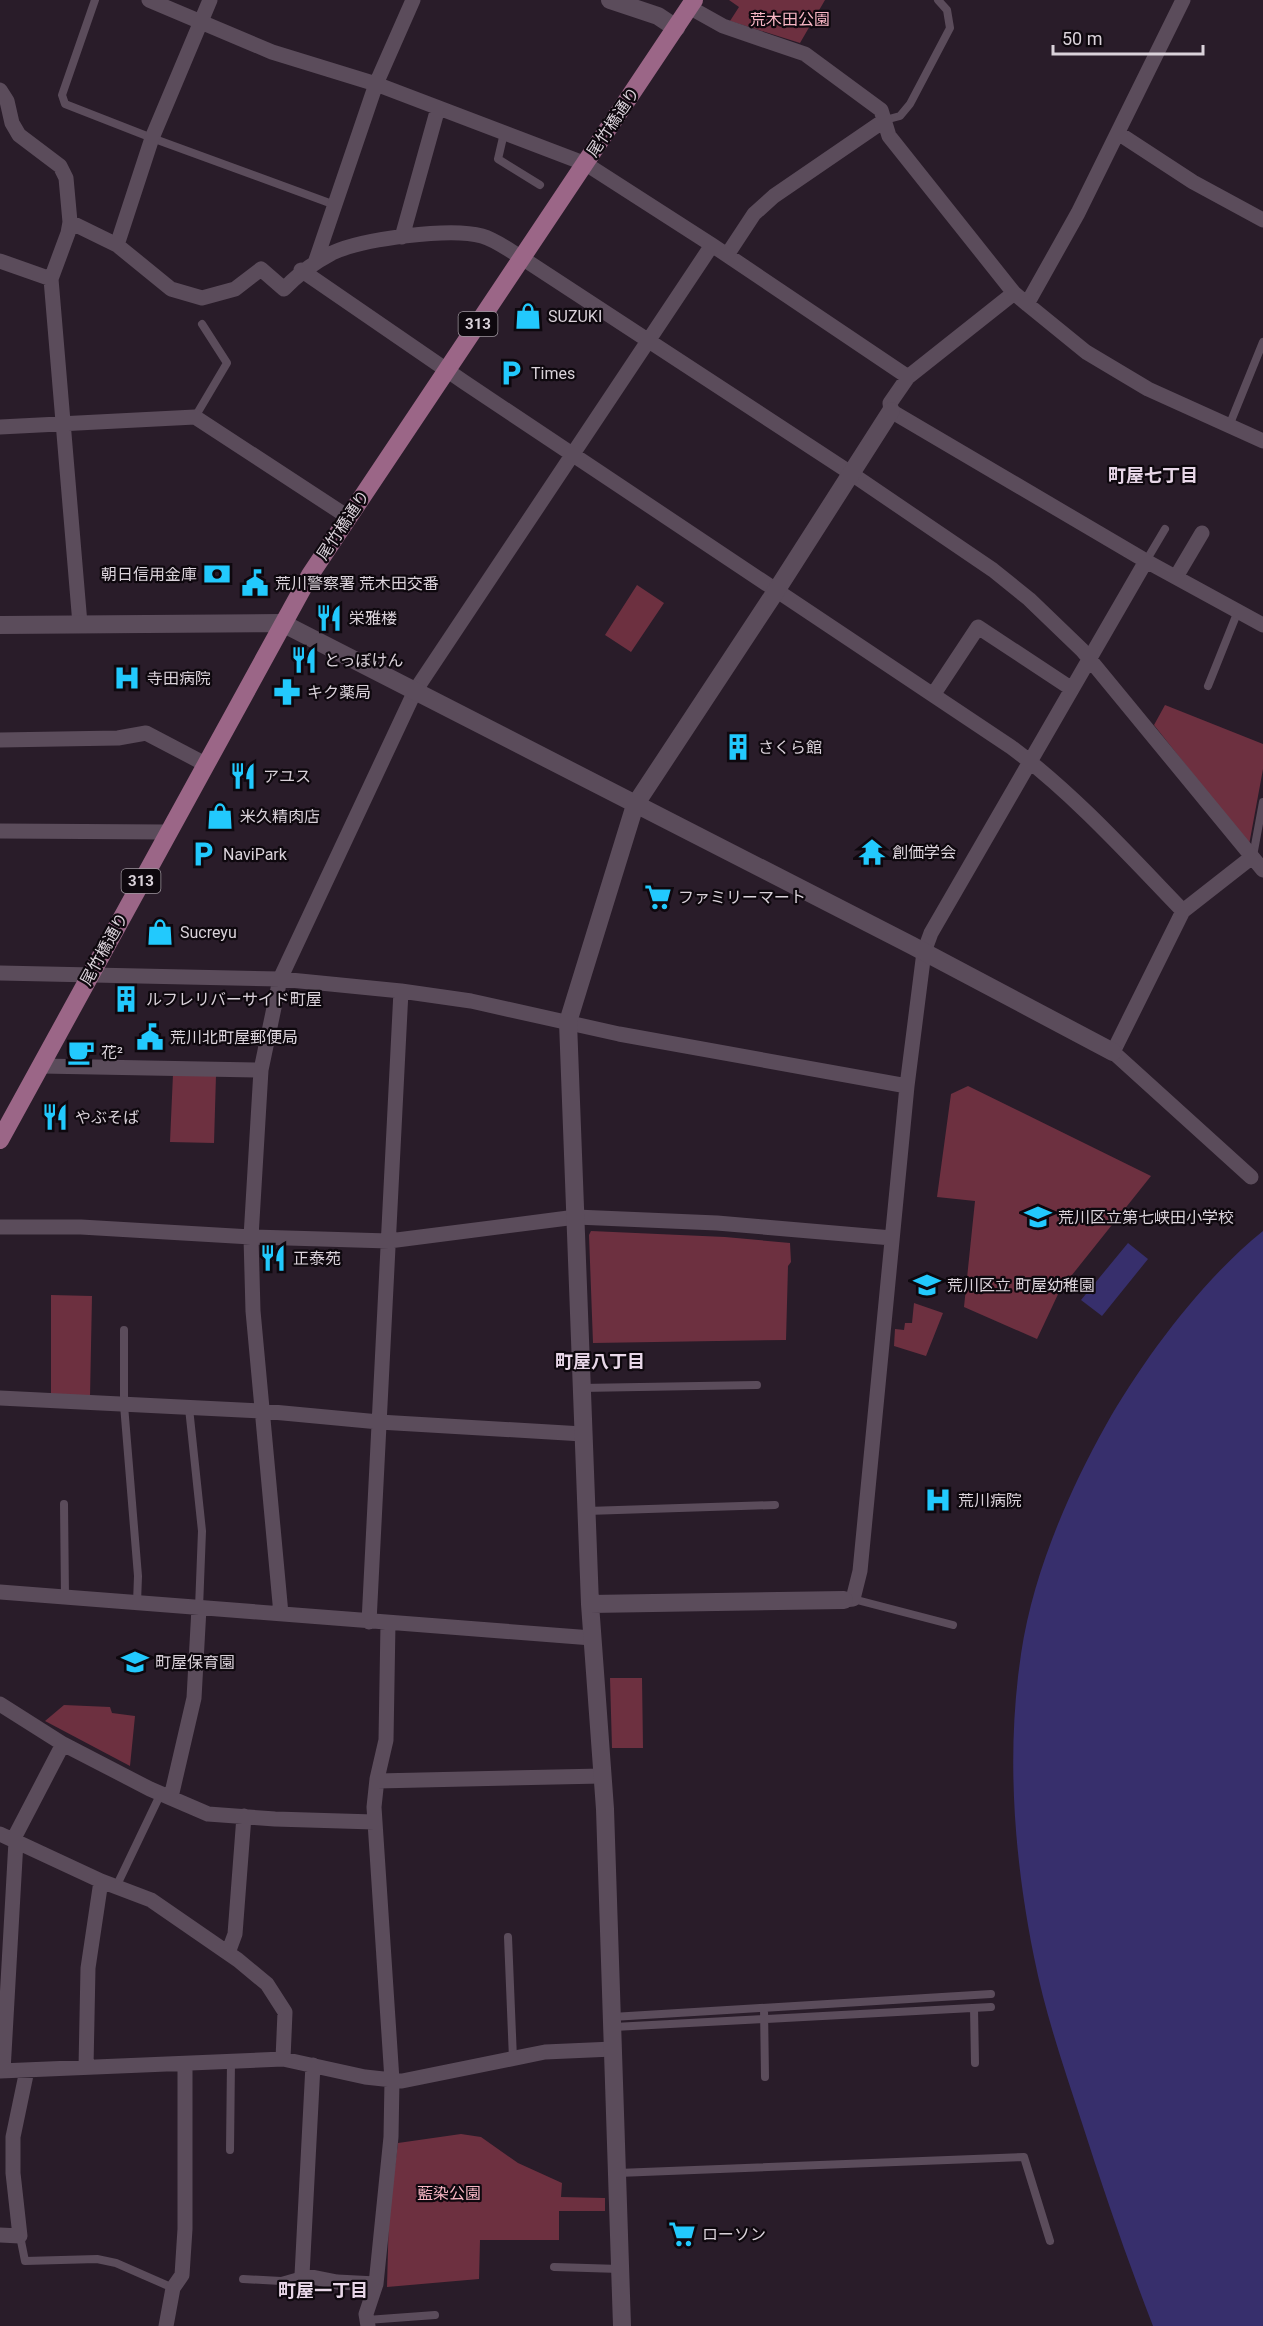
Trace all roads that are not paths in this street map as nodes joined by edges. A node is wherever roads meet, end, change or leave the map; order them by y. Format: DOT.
graph roads {
  1 [pos="95,0"];
  2 [pos="149,0"];
  3 [pos="210,0"];
  4 [pos="413,0"];
  5 [pos="610,0"];
  6 [pos="938,0"];
  7 [pos="1183,0"];
  8 [pos="691,4"];
  9 [pos="200,20"];
  10 [pos="676,28"];
  11 [pos="376,84"];
  12 [pos="0,90"];
  13 [pos="438,108"];
  14 [pos="885,120"];
  15 [pos="504,133"];
  16 [pos="1118,133"];
  17 [pos="152,138"];
  18 [pos="586,164"];
  19 [pos="540,185"];
  20 [pos="335,205"];
  21 [pos="1263,220"];
  22 [pos="70,222"];
  23 [pos="402,237"];
  24 [pos="117,245"];
  25 [pos="712,245"];
  26 [pos="727,255"];
  27 [pos="522,258"];
  28 [pos="0,261"];
  29 [pos="315,263"];
  30 [pos="301,270"];
  31 [pos="51,279"];
  32 [pos="1014,293"];
  33 [pos="1027,304"];
  34 [pos="202,324"];
  35 [pos="648,339"];
  36 [pos="1263,342"];
  37 [pos="447,370"];
  38 [pos="908,377"];
  39 [pos="891,411"];
  40 [pos="195,417"];
  41 [pos="63,424"];
  42 [pos="1229,426"];
  43 [pos="0,427"];
  44 [pos="1263,441"];
  45 [pos="571,453"];
  46 [pos="851,473"];
  47 [pos="348,517"];
  48 [pos="1165,529"];
  49 [pos="1202,533"];
  50 [pos="1146,561"];
  51 [pos="1176,578"];
  52 [pos="776,591"];
  53 [pos="1238,611"];
  54 [pos="282,623"];
  55 [pos="80,624"];
  56 [pos="0,625"];
  57 [pos="1263,625"];
  58 [pos="1089,660"];
  59 [pos="1208,686"];
  60 [pos="1072,689"];
  61 [pos="415,691"];
  62 [pos="933,695"];
  63 [pos="0,740"];
  64 [pos="1029,761"];
  65 [pos="206,764"];
  66 [pos="1263,802"];
  67 [pos="635,805"];
  68 [pos="0,831"];
  69 [pos="167,832"];
  70 [pos="1252,858"];
  71 [pos="1263,870"];
  72 [pos="1183,910"];
  73 [pos="924,952"];
  74 [pos="0,973"];
  75 [pos="90,975"];
  76 [pos="280,979"];
  77 [pos="401,991"];
  78 [pos="568,1022"];
  79 [pos="1113,1052"];
  80 [pos="41,1066"];
  81 [pos="261,1070"];
  82 [pos="907,1086"];
  83 [pos="0,1140"];
  84 [pos="1251,1177"];
  85 [pos="576,1217"];
  86 [pos="0,1227"];
  87 [pos="251,1237"];
  88 [pos="892,1238"];
  89 [pos="389,1241"];
  90 [pos="124,1330"];
  91 [pos="757,1385"];
  92 [pos="581,1388"];
  93 [pos="0,1398"];
  94 [pos="124,1405"];
  95 [pos="189,1408"];
  96 [pos="262,1411"];
  97 [pos="380,1422"];
  98 [pos="583,1434"];
  99 [pos="64,1504"];
  100 [pos="775,1505"];
  101 [pos="586,1511"];
  102 [pos="0,1592"];
  103 [pos="65,1597"];
  104 [pos="848,1599"];
  105 [pos="137,1603"];
  106 [pos="590,1604"];
  107 [pos="199,1608"];
  108 [pos="281,1614"];
  109 [pos="369,1622"];
  110 [pos="388,1623"];
  111 [pos="953,1625"];
  112 [pos="592,1638"];
  113 [pos="0,1704"];
  114 [pos="63,1744"];
  115 [pos="602,1776"];
  116 [pos="377,1781"];
  117 [pos="166,1795"];
  118 [pos="244,1816"];
  119 [pos="374,1822"];
  120 [pos="10,1838"];
  121 [pos="101,1881"];
  122 [pos="116,1887"];
  123 [pos="508,1937"];
  124 [pos="228,1953"];
  125 [pos="991,1994"];
  126 [pos="991,2007"];
  127 [pos="764,2008"];
  128 [pos="974,2008"];
  129 [pos="764,2019"];
  130 [pos="612,2022"];
  131 [pos="613,2049"];
  132 [pos="513,2058"];
  133 [pos="283,2059"];
  134 [pos="231,2061"];
  135 [pos="975,2063"];
  136 [pos="185,2064"];
  137 [pos="313,2065"];
  138 [pos="86,2067"];
  139 [pos="27,2070"];
  140 [pos="1,2071"];
  141 [pos="765,2077"];
  142 [pos="392,2080"];
  143 [pos="230,2150"];
  144 [pos="617,2173"];
  145 [pos="0,2235"];
  146 [pos="20,2236"];
  147 [pos="1050,2241"];
  148 [pos="554,2267"];
  149 [pos="620,2269"];
  150 [pos="302,2275"];
  151 [pos="243,2279"];
  152 [pos="376,2284"];
  153 [pos="172,2288"];
  154 [pos="435,2315"];
  155 [pos="368,2323"];
  156 [pos="166,2326"];
  157 [pos="622,2326"];
  1 -- 17 [label="lane"];
  2 -- 9 [label="street"];
  3 -- 9 [label="street"];
  4 -- 11 [label="street"];
  5 -- 10 [label="street"];
  6 -- 14 [label="lane"];
  7 -- 16 [label="street"];
  8 -- 10 [label="main road, 尾竹橋通り / 313"];
  8 -- 14 [label="street"];
  9 -- 11 [label="street"];
  9 -- 17 [label="street"];
  10 -- 18 [label="main road, 尾竹橋通り / 313"];
  11 -- 13 [label="street"];
  11 -- 20 [label="street"];
  12 -- 22 [label="street"];
  13 -- 15 [label="street"];
  13 -- 23 [label="street"];
  14 -- 26 [label="street"];
  14 -- 32 [label="street"];
  15 -- 18 [label="street"];
  15 -- 19 [label="lane"];
  16 -- 21 [label="street"];
  16 -- 33 [label="street"];
  17 -- 20 [label="lane"];
  17 -- 24 [label="street"];
  18 -- 25 [label="street"];
  18 -- 27 [label="main road, 尾竹橋通り / 313"];
  20 -- 29 [label="street"];
  22 -- 24 [label="street"];
  22 -- 31 [label="street"];
  23 -- 27 [label="street"];
  23 -- 29 [label="street"];
  24 -- 30 [label="street"];
  25 -- 26 [label="street"];
  25 -- 35 [label="street"];
  26 -- 38 [label="street"];
  27 -- 35 [label="street"];
  27 -- 37 [label="main road, 尾竹橋通り / 313"];
  28 -- 31 [label="street"];
  29 -- 30 [label="street"];
  30 -- 37 [label="street"];
  31 -- 41 [label="street"];
  32 -- 33 [label="street"];
  32 -- 38 [label="street"];
  33 -- 42 [label="street"];
  34 -- 40 [label="lane"];
  35 -- 45 [label="street"];
  35 -- 46 [label="street"];
  36 -- 42 [label="lane"];
  37 -- 45 [label="street"];
  37 -- 47 [label="main road, 尾竹橋通り / 313"];
  38 -- 39 [label="street"];
  39 -- 46 [label="street"];
  39 -- 50 [label="street"];
  40 -- 41 [label="street"];
  40 -- 47 [label="street"];
  41 -- 43 [label="street"];
  41 -- 55 [label="street"];
  42 -- 44 [label="street"];
  45 -- 52 [label="street"];
  45 -- 61 [label="street"];
  46 -- 52 [label="street"];
  46 -- 58 [label="street"];
  47 -- 54 [label="main road, 尾竹橋通り / 313"];
  48 -- 50 [label="lane"];
  49 -- 51 [label="street"];
  50 -- 51 [label="street"];
  50 -- 58 [label="street"];
  51 -- 53 [label="street"];
  52 -- 62 [label="street"];
  52 -- 67 [label="street"];
  53 -- 57 [label="street"];
  53 -- 59 [label="lane"];
  54 -- 55 [label="street"];
  54 -- 61 [label="street"];
  54 -- 65 [label="main road, 尾竹橋通り / 313"];
  55 -- 56 [label="street"];
  58 -- 60 [label="street"];
  58 -- 70 [label="street"];
  60 -- 62 [label="street"];
  60 -- 64 [label="street"];
  61 -- 67 [label="street"];
  61 -- 76 [label="street"];
  62 -- 64 [label="street"];
  63 -- 65 [label="street"];
  64 -- 72 [label="street"];
  64 -- 73 [label="street"];
  65 -- 69 [label="main road, 尾竹橋通り / 313"];
  66 -- 70 [label="lane"];
  67 -- 73 [label="street"];
  67 -- 78 [label="street"];
  68 -- 69 [label="street"];
  69 -- 75 [label="main road, 尾竹橋通り / 313"];
  70 -- 71 [label="street"];
  70 -- 72 [label="street"];
  72 -- 79 [label="street"];
  73 -- 79 [label="street"];
  73 -- 82 [label="street"];
  74 -- 75 [label="street"];
  75 -- 76 [label="street"];
  75 -- 80 [label="main road, 尾竹橋通り / 313"];
  76 -- 77 [label="street"];
  76 -- 81 [label="street"];
  77 -- 78 [label="street"];
  77 -- 89 [label="street"];
  78 -- 82 [label="street"];
  78 -- 85 [label="street"];
  79 -- 84 [label="street"];
  80 -- 81 [label="street"];
  80 -- 83 [label="main road, 尾竹橋通り / 313"];
  81 -- 87 [label="street"];
  82 -- 88 [label="street"];
  85 -- 88 [label="street"];
  85 -- 89 [label="street"];
  85 -- 92 [label="street"];
  86 -- 87 [label="street"];
  87 -- 89 [label="street"];
  87 -- 96 [label="street"];
  88 -- 104 [label="street"];
  89 -- 97 [label="street"];
  90 -- 94 [label="lane"];
  91 -- 92 [label="lane"];
  92 -- 98 [label="street"];
  93 -- 94 [label="street"];
  94 -- 95 [label="street"];
  94 -- 105 [label="lane"];
  95 -- 96 [label="street"];
  95 -- 107 [label="lane"];
  96 -- 97 [label="street"];
  96 -- 108 [label="street"];
  97 -- 98 [label="street"];
  97 -- 109 [label="street"];
  98 -- 101 [label="street"];
  99 -- 103 [label="lane"];
  100 -- 101 [label="lane"];
  101 -- 106 [label="street"];
  102 -- 103 [label="street"];
  103 -- 105 [label="street"];
  104 -- 106 [label="street"];
  104 -- 111 [label="lane"];
  105 -- 107 [label="street"];
  106 -- 112 [label="street"];
  107 -- 108 [label="street"];
  107 -- 117 [label="street"];
  108 -- 109 [label="street"];
  109 -- 110 [label="street"];
  110 -- 112 [label="street"];
  110 -- 116 [label="street"];
  112 -- 115 [label="street"];
  113 -- 114 [label="street"];
  114 -- 117 [label="street"];
  114 -- 120 [label="street"];
  115 -- 116 [label="street"];
  115 -- 130 [label="street"];
  116 -- 119 [label="street"];
  117 -- 118 [label="street"];
  117 -- 122 [label="lane"];
  118 -- 119 [label="street"];
  118 -- 124 [label="street"];
  119 -- 142 [label="street"];
  120 -- 121 [label="street"];
  120 -- 140 [label="street"];
  121 -- 122 [label="street"];
  121 -- 138 [label="street"];
  122 -- 124 [label="street"];
  123 -- 132 [label="lane"];
  124 -- 133 [label="street"];
  125 -- 127 [label="lane"];
  126 -- 128 [label="lane"];
  127 -- 129 [label="lane"];
  127 -- 130 [label="lane"];
  128 -- 129 [label="lane"];
  128 -- 135 [label="lane"];
  129 -- 130 [label="lane"];
  129 -- 141 [label="lane"];
  130 -- 131 [label="street"];
  131 -- 132 [label="street"];
  131 -- 144 [label="street"];
  132 -- 142 [label="street"];
  133 -- 134 [label="street"];
  133 -- 137 [label="street"];
  134 -- 136 [label="street"];
  134 -- 143 [label="lane"];
  136 -- 138 [label="street"];
  136 -- 153 [label="street"];
  137 -- 142 [label="street"];
  137 -- 150 [label="street"];
  138 -- 139 [label="street"];
  139 -- 140 [label="street"];
  139 -- 146 [label="street"];
  142 -- 152 [label="street"];
  144 -- 147 [label="lane"];
  144 -- 149 [label="street"];
  145 -- 146 [label="street"];
  146 -- 153 [label="lane"];
  148 -- 149 [label="lane"];
  149 -- 157 [label="street"];
  150 -- 151 [label="lane"];
  150 -- 152 [label="street"];
  152 -- 155 [label="street"];
  153 -- 156 [label="street"];
  154 -- 155 [label="lane"];
}
